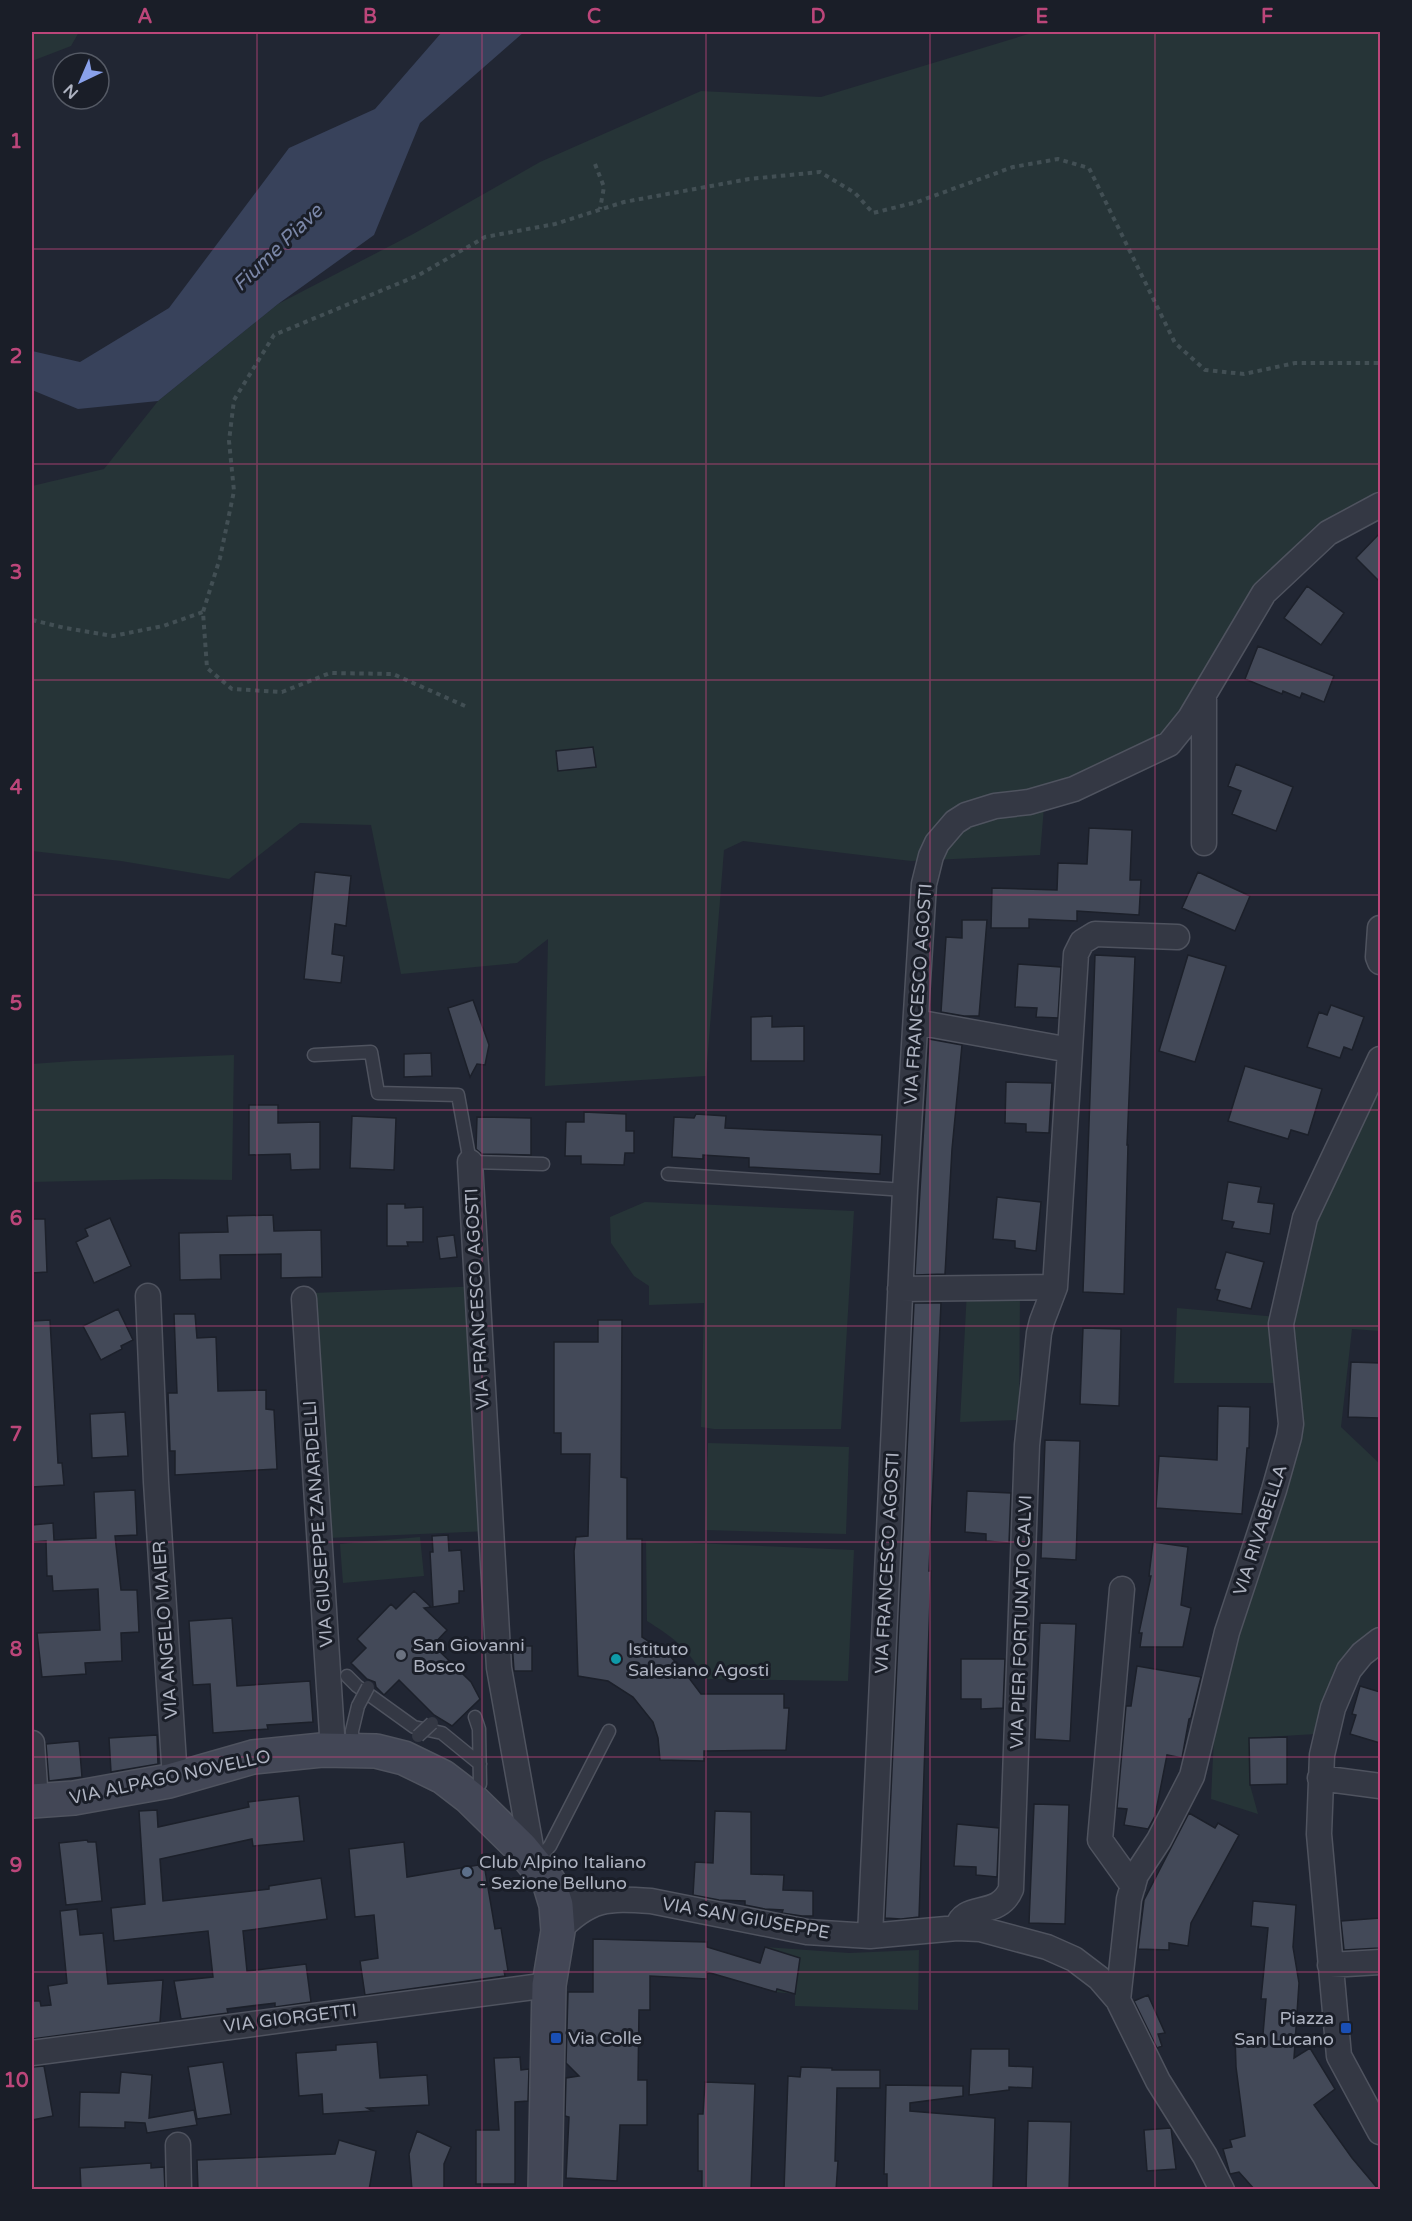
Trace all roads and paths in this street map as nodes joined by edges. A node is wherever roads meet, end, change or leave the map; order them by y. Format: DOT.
graph roads {
  1 [pos="595,164"];
  2 [pos="600,209"];
  3 [pos="1380,363"];
  4 [pos="1375,507"];
  5 [pos="203,612"];
  6 [pos="32,620"];
  7 [pos="1204,695"];
  8 [pos="465,706"];
  9 [pos="1204,843"];
  10 [pos="1380,928"];
  11 [pos="1177,938"];
  12 [pos="1380,962"];
  13 [pos="916,1022"];
  14 [pos="1070,1050"];
  15 [pos="314,1054"];
  16 [pos="1380,1059"];
  17 [pos="470,1162"];
  18 [pos="543,1164"];
  19 [pos="668,1174"];
  20 [pos="905,1190"];
  21 [pos="1055,1287"];
  22 [pos="900,1289"];
  23 [pos="148,1296"];
  24 [pos="304,1299"];
  25 [pos="1122,1589"];
  26 [pos="1380,1640"];
  27 [pos="347,1676"];
  28 [pos="370,1685"];
  29 [pos="475,1717"];
  30 [pos="435,1721"];
  31 [pos="609,1731"];
  32 [pos="32,1743"];
  33 [pos="377,1749"];
  34 [pos="480,1764"];
  35 [pos="1320,1778"];
  36 [pos="175,1779"];
  37 [pos="1380,1786"];
  38 [pos="469,1797"];
  39 [pos="34,1801"];
  40 [pos="1133,1886"];
  41 [pos="549,1895"];
  42 [pos="604,1900"];
  43 [pos="957,1928"];
  44 [pos="870,1936"];
  45 [pos="1380,1962"];
  46 [pos="1330,1965"];
  47 [pos="549,1985"];
  48 [pos="1118,2000"];
  49 [pos="32,2054"];
  50 [pos="1380,2132"];
  51 [pos="178,2145"];
  52 [pos="179,2190"];
  53 [pos="545,2190"];
  54 [pos="1222,2190"];
  1 -- 2 [label="path"];
  2 -- 3 [label="path"];
  2 -- 5 [label="path"];
  4 -- 7 [label="street, VIA FRANCESCO AGOSTI"];
  5 -- 6 [label="path"];
  5 -- 8 [label="path"];
  7 -- 9 [label="street"];
  7 -- 13 [label="street, VIA FRANCESCO AGOSTI"];
  10 -- 12 [label="street"];
  11 -- 14 [label="street, VIA PIER FORTUNATO CALVI"];
  13 -- 14 [label="street"];
  13 -- 20 [label="street, VIA FRANCESCO AGOSTI"];
  14 -- 21 [label="street, VIA PIER FORTUNATO CALVI"];
  15 -- 17 [label="lane"];
  16 -- 40 [label="street, VIA RIVABELLA"];
  17 -- 18 [label="lane"];
  17 -- 41 [label="street, VIA FRANCESCO AGOSTI"];
  19 -- 20 [label="lane"];
  20 -- 22 [label="street, VIA FRANCESCO AGOSTI"];
  21 -- 22 [label="street"];
  21 -- 43 [label="street, VIA PIER FORTUNATO CALVI"];
  22 -- 44 [label="street, VIA FRANCESCO AGOSTI"];
  23 -- 36 [label="street, VIA ANGELO MAIER"];
  24 -- 33 [label="street, VIA GIUSEPPE ZANARDELLI"];
  25 -- 40 [label="street"];
  26 -- 35 [label="street"];
  27 -- 34 [label="lane"];
  28 -- 33 [label="lane, bridge"];
  29 -- 34 [label="lane"];
  30 -- 33 [label="lane, bridge"];
  31 -- 41 [label="lane"];
  32 -- 39 [label="street, VIA ALPAGO NOVELLO"];
  33 -- 36 [label="street, VIA ALPAGO NOVELLO"];
  33 -- 38 [label="street"];
  34 -- 38 [label="lane"];
  35 -- 37 [label="street"];
  35 -- 46 [label="street"];
  36 -- 39 [label="street, VIA ALPAGO NOVELLO"];
  38 -- 41 [label="street"];
  40 -- 48 [label="street, VIA RIVABELLA"];
  41 -- 42 [label="street, VIA SAN GIUSEPPE"];
  41 -- 42 [label="street, VIA SAN GIUSEPPE"];
  41 -- 47 [label="street"];
  42 -- 44 [label="street, VIA SAN GIUSEPPE"];
  43 -- 44 [label="street, VIA SAN GIUSEPPE"];
  43 -- 48 [label="street, VIA SAN GIUSEPPE"];
  45 -- 46 [label="street"];
  46 -- 50 [label="street"];
  47 -- 49 [label="street, VIA GIORGETTI"];
  47 -- 53 [label="street"];
  48 -- 54 [label="street, VIA SAN GIUSEPPE"];
  51 -- 52 [label="street"];
}
